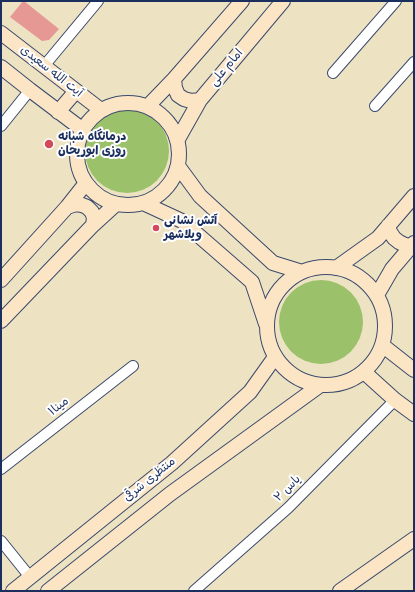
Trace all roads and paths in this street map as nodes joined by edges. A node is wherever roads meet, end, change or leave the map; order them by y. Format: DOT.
graph roads {
  1 [pos="98,1"];
  2 [pos="242,1"];
  3 [pos="283,1"];
  4 [pos="396,1"];
  5 [pos="1,33"];
  6 [pos="414,62"];
  7 [pos="44,66"];
  8 [pos="1,67"];
  9 [pos="333,73"];
  10 [pos="174,79"];
  11 [pos="30,90"];
  12 [pos="76,91"];
  13 [pos="200,100"];
  14 [pos="148,106"];
  15 [pos="375,106"];
  16 [pos="101,110"];
  17 [pos="58,112"];
  18 [pos="1,126"];
  19 [pos="83,130"];
  20 [pos="178,139"];
  21 [pos="178,166"];
  22 [pos="86,183"];
  23 [pos="414,196"];
  24 [pos="143,203"];
  25 [pos="116,204"];
  26 [pos="67,207"];
  27 [pos="94,225"];
  28 [pos="388,226"];
  29 [pos="413,244"];
  30 [pos="336,268"];
  31 [pos="302,272"];
  32 [pos="1,280"];
  33 [pos="377,295"];
  34 [pos="1,321"];
  35 [pos="266,325"];
  36 [pos="382,345"];
  37 [pos="275,357"];
  38 [pos="134,366"];
  39 [pos="414,370"];
  40 [pos="364,372"];
  41 [pos="319,386"];
  42 [pos="395,400"];
  43 [pos="414,414"];
  44 [pos="1,469"];
  45 [pos="414,539"];
  46 [pos="1,541"];
  47 [pos="30,577"];
  48 [pos="12,591"];
  49 [pos="48,591"];
  50 [pos="194,591"];
  51 [pos="340,591"];
  1 -- 7 [label="street"];
  2 -- 10 [label="main road"];
  3 -- 13 [label="main road, امام علی"];
  4 -- 9 [label="street"];
  5 -- 7 [label="main road, آیت الله سعیدی"];
  6 -- 15 [label="street"];
  7 -- 12 [label="main road, آیت الله سعیدی"];
  8 -- 11 [label="main road"];
  10 -- 13 [label="main road"];
  10 -- 14 [label="main road"];
  11 -- 17 [label="main road"];
  11 -- 18 [label="street"];
  12 -- 16 [label="main road, آیت الله سعیدی"];
  12 -- 17 [label="main road"];
  13 -- 20 [label="main road, امام علی"];
  14 -- 16 [label="main road"];
  14 -- 20 [label="main road"];
  16 -- 19 [label="main road"];
  17 -- 19 [label="main road"];
  19 -- 22 [label="main road"];
  20 -- 21 [label="main road"];
  21 -- 24 [label="main road"];
  21 -- 31 [label="main road"];
  22 -- 25 [label="main road"];
  22 -- 26 [label="main road"];
  23 -- 28 [label="main road"];
  24 -- 25 [label="main road"];
  24 -- 35 [label="main road"];
  25 -- 27 [label="main road"];
  26 -- 27 [label="main road"];
  26 -- 32 [label="main road"];
  27 -- 34 [label="main road"];
  28 -- 29 [label="main road"];
  28 -- 30 [label="main road"];
  29 -- 33 [label="main road"];
  30 -- 31 [label="main road"];
  30 -- 33 [label="main road"];
  31 -- 35 [label="main road"];
  33 -- 36 [label="main road"];
  35 -- 37 [label="main road"];
  36 -- 39 [label="main road"];
  36 -- 40 [label="main road"];
  37 -- 41 [label="main road"];
  37 -- 47 [label="main road, منتظری شرقی"];
  38 -- 44 [label="street, مینا۱"];
  40 -- 41 [label="main road"];
  40 -- 42 [label="main road"];
  41 -- 49 [label="main road, منتظری شرقی"];
  42 -- 43 [label="main road"];
  42 -- 50 [label="street, یاس ۲"];
  45 -- 51 [label="main road"];
  46 -- 47 [label="street"];
  47 -- 48 [label="main road, منتظری شرقی"];
}
